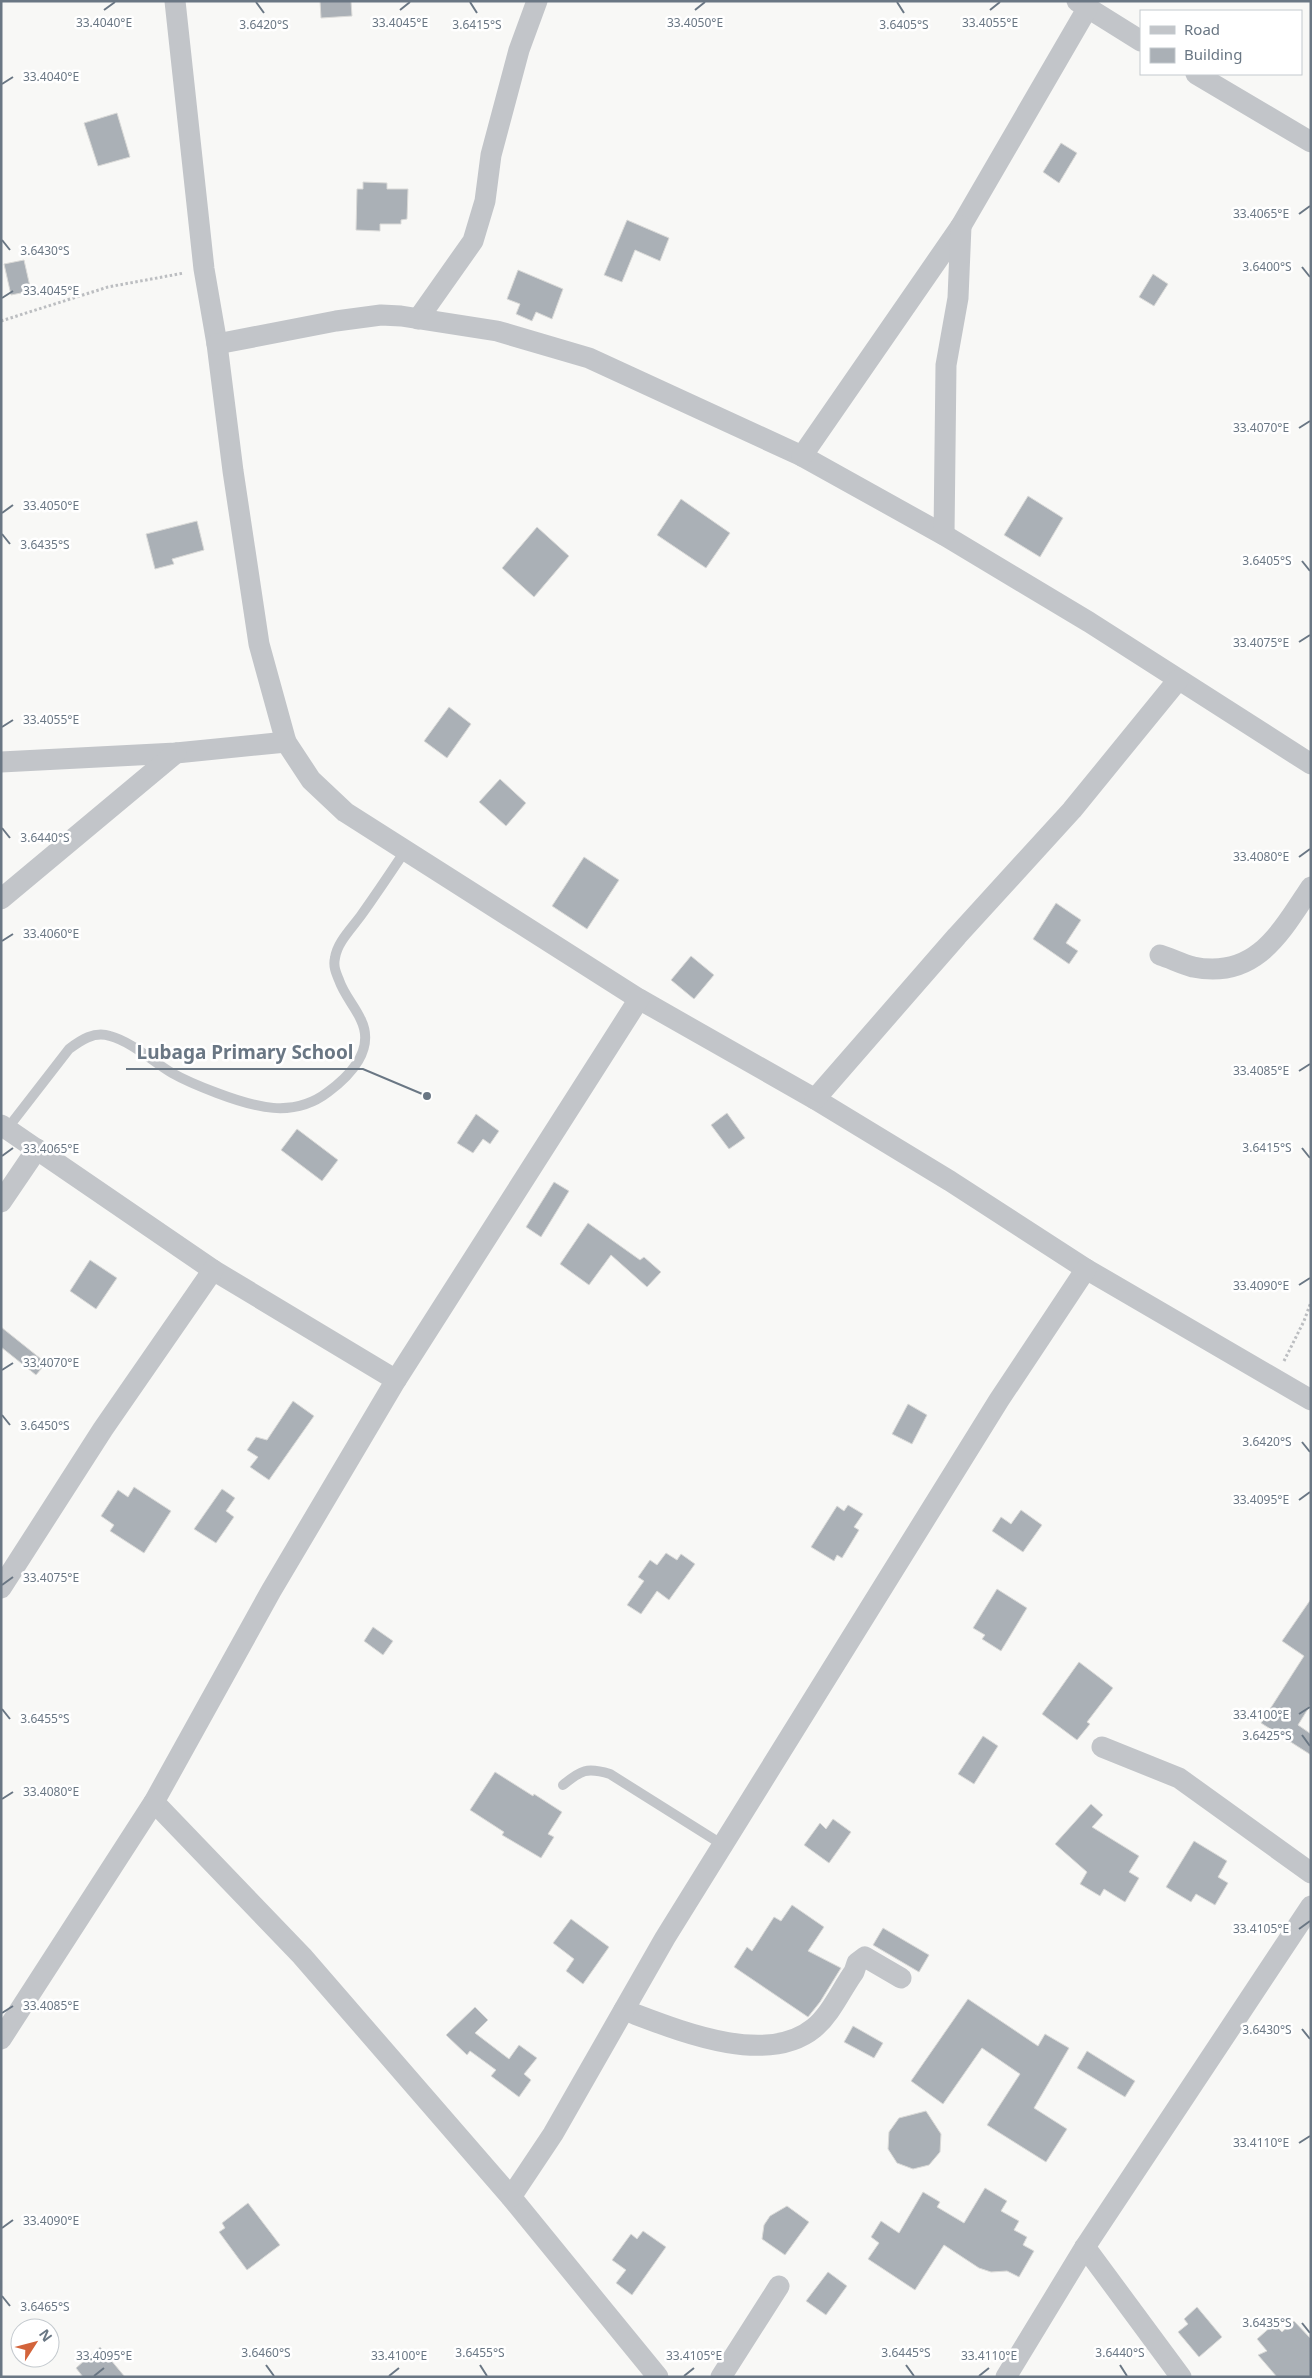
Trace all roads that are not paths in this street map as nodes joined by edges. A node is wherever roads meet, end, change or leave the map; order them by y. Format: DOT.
graph roads {
  1 [pos="175,1"];
  2 [pos="537,1"];
  3 [pos="1082,5"];
  4 [pos="1140,40"];
  5 [pos="1198,75"];
  6 [pos="1311,142"];
  7 [pos="961,226"];
  8 [pos="418,319"];
  9 [pos="217,344"];
  10 [pos="802,456"];
  11 [pos="944,535"];
  12 [pos="1178,680"];
  13 [pos="286,742"];
  14 [pos="176,753"];
  15 [pos="1,762"];
  16 [pos="1311,764"];
  17 [pos="405,851"];
  18 [pos="1311,887"];
  19 [pos="1,899"];
  20 [pos="1160,955"];
  21 [pos="639,999"];
  22 [pos="815,1099"];
  23 [pos="4,1127"];
  24 [pos="37,1149"];
  25 [pos="1,1202"];
  26 [pos="1086,1269"];
  27 [pos="214,1270"];
  28 [pos="396,1380"];
  29 [pos="1311,1400"];
  30 [pos="1,1588"];
  31 [pos="1102,1747"];
  32 [pos="562,1785"];
  33 [pos="154,1802"];
  34 [pos="723,1844"];
  35 [pos="1311,1873"];
  36 [pos="1311,1906"];
  37 [pos="901,1978"];
  38 [pos="624,2010"];
  39 [pos="1,2039"];
  40 [pos="511,2197"];
  41 [pos="1085,2247"];
  42 [pos="779,2286"];
  43 [pos="658,2377"];
  44 [pos="720,2377"];
  45 [pos="1006,2377"];
  46 [pos="1181,2377"];
  1 -- 9 [label="street"];
  2 -- 8 [label="street"];
  3 -- 4 [label="street"];
  3 -- 7 [label="street"];
  5 -- 6 [label="street"];
  7 -- 10 [label="street"];
  7 -- 11 [label="street"];
  8 -- 9 [label="street"];
  8 -- 10 [label="street"];
  9 -- 13 [label="street"];
  10 -- 11 [label="street"];
  11 -- 12 [label="street"];
  12 -- 16 [label="street"];
  12 -- 22 [label="street"];
  13 -- 14 [label="street"];
  13 -- 17 [label="street"];
  14 -- 15 [label="street"];
  14 -- 19 [label="street"];
  17 -- 21 [label="street"];
  17 -- 23 [label="lane"];
  18 -- 20 [label="street"];
  21 -- 22 [label="street"];
  21 -- 28 [label="street"];
  22 -- 26 [label="street"];
  23 -- 24 [label="street"];
  24 -- 25 [label="street"];
  24 -- 27 [label="street"];
  26 -- 29 [label="street"];
  26 -- 34 [label="street"];
  27 -- 28 [label="street"];
  27 -- 30 [label="street"];
  28 -- 33 [label="street"];
  31 -- 35 [label="street"];
  32 -- 34 [label="lane"];
  33 -- 39 [label="street"];
  33 -- 40 [label="street"];
  34 -- 38 [label="street"];
  36 -- 41 [label="street"];
  37 -- 38 [label="street"];
  38 -- 40 [label="street"];
  40 -- 43 [label="street"];
  41 -- 45 [label="street"];
  41 -- 46 [label="street"];
  42 -- 44 [label="street"];
}
